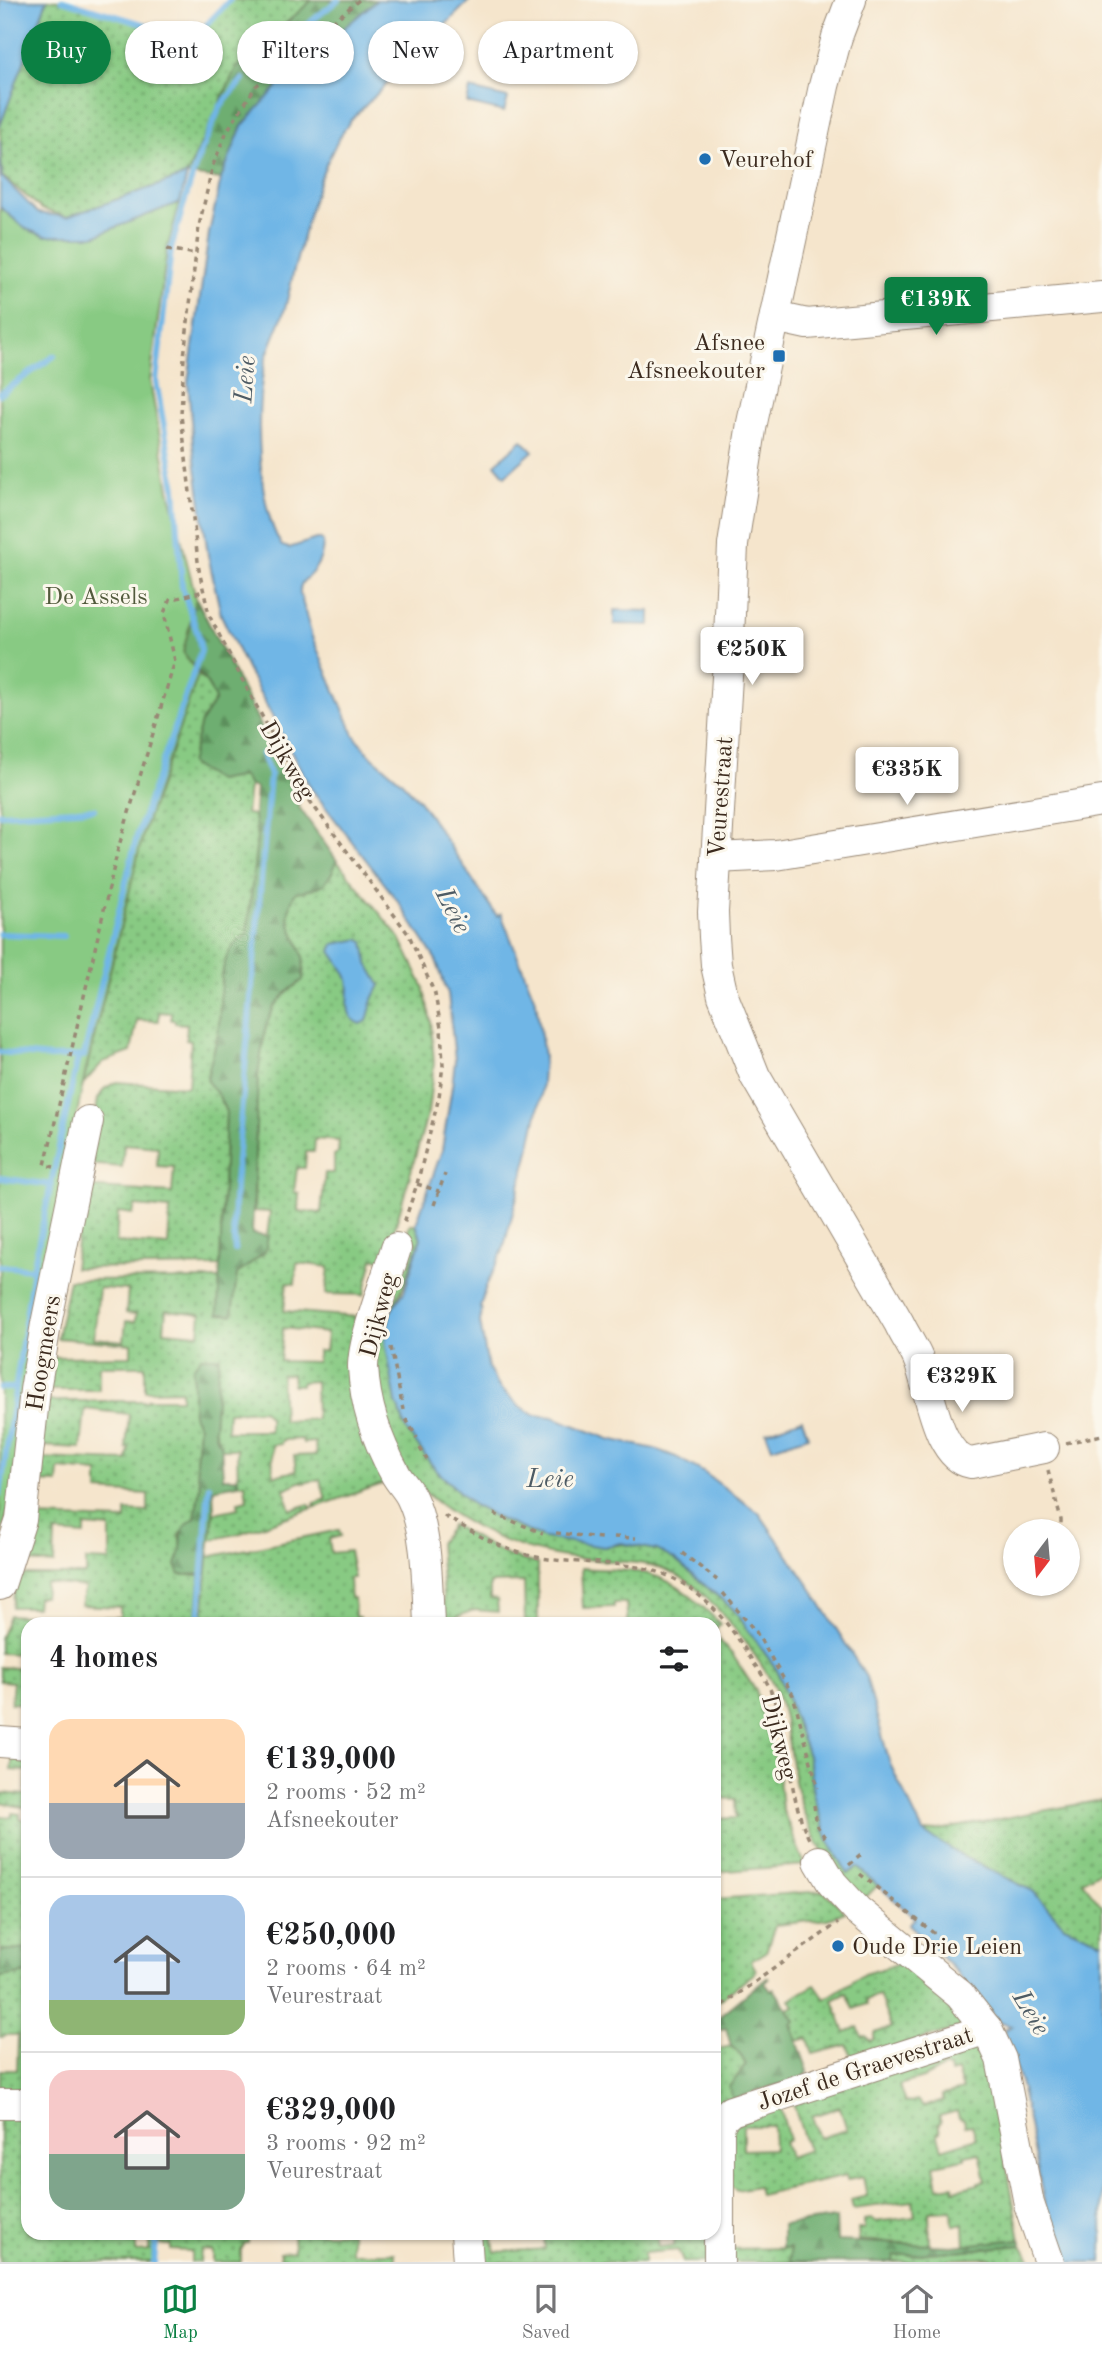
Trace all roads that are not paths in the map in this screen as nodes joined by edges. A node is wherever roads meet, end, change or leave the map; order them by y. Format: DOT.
graph roads {
  1 [pos="851,0"];
  2 [pos="1102,297"];
  3 [pos="775,317"];
  4 [pos="1102,801"];
  5 [pos="716,858"];
  6 [pos="88,1121"];
  7 [pos="396,1248"];
  8 [pos="1044,1448"];
  9 [pos="0,1585"];
  10 [pos="429,1617"];
  11 [pos="0,1742"];
  12 [pos="21,1744"];
  13 [pos="820,1861"];
  14 [pos="987,2029"];
  15 [pos="0,2104"];
  16 [pos="21,2104"];
  17 [pos="721,2120"];
  18 [pos="466,2240"];
  19 [pos="719,2240"];
  20 [pos="468,2262"];
  21 [pos="719,2262"];
  22 [pos="1049,2262"];
  1 -- 3 [label="street, Veurestraat"];
  2 -- 3 [label="street"];
  3 -- 5 [label="street, Veurestraat"];
  4 -- 5 [label="street"];
  5 -- 8 [label="street, Veurestraat"];
  6 -- 9 [label="street, Hoogmeers"];
  7 -- 10 [label="street, Dijkweg"];
  11 -- 12 [label="street"];
  13 -- 14 [label="street"];
  14 -- 17 [label="street, Jozef de Graevestraat"];
  14 -- 22 [label="street"];
  15 -- 16 [label="street"];
  18 -- 20 [label="street"];
  19 -- 21 [label="street, Jozef de Graevestraat"];
}
